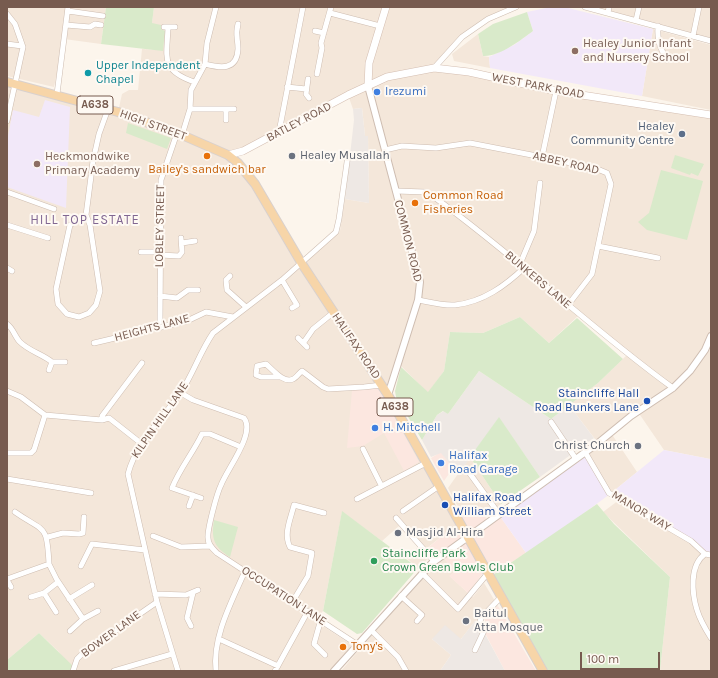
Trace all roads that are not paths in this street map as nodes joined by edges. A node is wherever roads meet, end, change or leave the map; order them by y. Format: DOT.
graph roads {
  1 [pos="216,7"];
  2 [pos="303,7"];
  3 [pos="331,7"];
  4 [pos="386,7"];
  5 [pos="516,7"];
  6 [pos="585,7"];
  7 [pos="609,7"];
  8 [pos="639,7"];
  9 [pos="699,7"];
  10 [pos="68,9"];
  11 [pos="330,13"];
  12 [pos="7,14"];
  13 [pos="608,14"];
  14 [pos="103,16"];
  15 [pos="636,20"];
  16 [pos="238,24"];
  17 [pos="66,25"];
  18 [pos="101,25"];
  19 [pos="380,26"];
  20 [pos="658,26"];
  21 [pos="175,27"];
  22 [pos="315,31"];
  23 [pos="324,33"];
  24 [pos="693,36"];
  25 [pos="711,41"];
  26 [pos="7,44"];
  27 [pos="22,46"];
  28 [pos="667,60"];
  29 [pos="205,64"];
  30 [pos="434,68"];
  31 [pos="317,74"];
  32 [pos="308,78"];
  33 [pos="194,82"];
  34 [pos="11,83"];
  35 [pos="368,86"];
  36 [pos="287,87"];
  37 [pos="306,89"];
  38 [pos="556,91"];
  39 [pos="57,94"];
  40 [pos="309,98"];
  41 [pos="234,108"];
  42 [pos="108,109"];
  43 [pos="190,109"];
  44 [pos="226,109"];
  45 [pos="711,115"];
  46 [pos="226,120"];
  47 [pos="7,121"];
  48 [pos="279,133"];
  49 [pos="180,134"];
  50 [pos="385,150"];
  51 [pos="228,155"];
  52 [pos="348,155"];
  53 [pos="542,157"];
  54 [pos="540,183"];
  55 [pos="396,191"];
  56 [pos="7,192"];
  57 [pos="54,209"];
  58 [pos="86,215"];
  59 [pos="7,225"];
  60 [pos="48,238"];
  61 [pos="195,242"];
  62 [pos="598,246"];
  63 [pos="141,252"];
  64 [pos="160,253"];
  65 [pos="658,258"];
  66 [pos="302,264"];
  67 [pos="522,265"];
  68 [pos="230,276"];
  69 [pos="282,280"];
  70 [pos="198,290"];
  71 [pos="160,296"];
  72 [pos="418,300"];
  73 [pos="568,305"];
  74 [pos="246,307"];
  75 [pos="292,308"];
  76 [pos="334,312"];
  77 [pos="233,317"];
  78 [pos="160,322"];
  79 [pos="7,324"];
  80 [pos="711,336"];
  81 [pos="298,338"];
  82 [pos="94,343"];
  83 [pos="52,362"];
  84 [pos="65,362"];
  85 [pos="142,363"];
  86 [pos="49,370"];
  87 [pos="280,377"];
  88 [pos="382,384"];
  89 [pos="673,388"];
  90 [pos="7,391"];
  91 [pos="180,393"];
  92 [pos="388,394"];
  93 [pos="45,415"];
  94 [pos="102,420"];
  95 [pos="552,422"];
  96 [pos="142,444"];
  97 [pos="241,447"];
  98 [pos="363,449"];
  99 [pos="585,452"];
  100 [pos="7,453"];
  101 [pos="576,458"];
  102 [pos="426,462"];
  103 [pos="468,470"];
  104 [pos="7,479"];
  105 [pos="381,485"];
  106 [pos="440,486"];
  107 [pos="91,493"];
  108 [pos="193,495"];
  109 [pos="201,498"];
  110 [pos="357,499"];
  111 [pos="189,506"];
  112 [pos="403,511"];
  113 [pos="15,512"];
  114 [pos="324,513"];
  115 [pos="499,514"];
  116 [pos="84,517"];
  117 [pos="396,518"];
  118 [pos="468,535"];
  119 [pos="153,536"];
  120 [pos="48,537"];
  121 [pos="210,546"];
  122 [pos="145,550"];
  123 [pos="705,554"];
  124 [pos="711,555"];
  125 [pos="434,561"];
  126 [pos="49,564"];
  127 [pos="81,566"];
  128 [pos="245,571"];
  129 [pos="422,573"];
  130 [pos="488,573"];
  131 [pos="7,580"];
  132 [pos="58,582"];
  133 [pos="92,585"];
  134 [pos="11,587"];
  135 [pos="44,593"];
  136 [pos="155,594"];
  137 [pos="401,596"];
  138 [pos="31,597"];
  139 [pos="502,597"];
  140 [pos="69,599"];
  141 [pos="293,601"];
  142 [pos="157,602"];
  143 [pos="98,611"];
  144 [pos="308,611"];
  145 [pos="56,612"];
  146 [pos="83,619"];
  147 [pos="321,619"];
  148 [pos="417,621"];
  149 [pos="191,626"];
  150 [pos="371,630"];
  151 [pos="70,631"];
  152 [pos="711,638"];
  153 [pos="219,639"];
  154 [pos="358,645"];
  155 [pos="475,650"];
  156 [pos="172,654"];
  157 [pos="325,656"];
  158 [pos="277,668"];
  159 [pos="177,669"];
  160 [pos="73,671"];
  161 [pos="114,671"];
  162 [pos="216,671"];
  163 [pos="334,671"];
  164 [pos="406,671"];
  165 [pos="543,671"];
  1 -- 29 [label="street"];
  2 -- 36 [label="street"];
  3 -- 11 [label="street"];
  4 -- 19 [label="main road"];
  5 -- 30 [label="street"];
  6 -- 13 [label="street"];
  7 -- 13 [label="street"];
  8 -- 15 [label="street"];
  9 -- 24 [label="street"];
  10 -- 14 [label="street"];
  10 -- 17 [label="street"];
  11 -- 19 [label="street"];
  11 -- 23 [label="street"];
  12 -- 27 [label="street"];
  13 -- 15 [label="street"];
  15 -- 20 [label="street"];
  16 -- 29 [label="street"];
  17 -- 18 [label="street"];
  17 -- 39 [label="street"];
  19 -- 35 [label="main road"];
  20 -- 24 [label="street"];
  20 -- 28 [label="street"];
  21 -- 33 [label="street"];
  22 -- 23 [label="street"];
  23 -- 31 [label="street"];
  24 -- 25 [label="street"];
  26 -- 27 [label="street"];
  27 -- 34 [label="street"];
  29 -- 33 [label="street"];
  30 -- 35 [label="main road, WEST PARK ROAD"];
  30 -- 38 [label="main road, WEST PARK ROAD"];
  32 -- 37 [label="street"];
  33 -- 43 [label="street, LOBLEY STREET"];
  34 -- 39 [label="main road, HIGH STREET / A638"];
  34 -- 47 [label="street"];
  35 -- 48 [label="main road, BATLEY ROAD"];
  35 -- 50 [label="street, COMMON ROAD"];
  36 -- 37 [label="street"];
  36 -- 48 [label="street"];
  37 -- 40 [label="street"];
  38 -- 45 [label="main road, WEST PARK ROAD"];
  38 -- 53 [label="street"];
  39 -- 42 [label="main road, HIGH STREET / A638"];
  41 -- 44 [label="street"];
  42 -- 49 [label="main road, HIGH STREET / A638"];
  42 -- 58 [label="street"];
  43 -- 44 [label="street"];
  43 -- 49 [label="street, LOBLEY STREET"];
  44 -- 46 [label="street"];
  48 -- 51 [label="main road, BATLEY ROAD"];
  49 -- 51 [label="main road, HIGH STREET / A638"];
  49 -- 64 [label="street, LOBLEY STREET"];
  50 -- 53 [label="street, ABBEY ROAD"];
  50 -- 55 [label="street, COMMON ROAD"];
  51 -- 66 [label="main road, HALIFAX ROAD / A638"];
  52 -- 66 [label="street, KILPIN HILL LANE"];
  53 -- 62 [label="street, ABBEY ROAD"];
  54 -- 67 [label="street"];
  55 -- 67 [label="street, BUNKERS LANE"];
  55 -- 72 [label="street, COMMON ROAD"];
  56 -- 57 [label="street"];
  58 -- 58 [label="street"];
  59 -- 60 [label="street"];
  61 -- 64 [label="street"];
  62 -- 65 [label="street"];
  62 -- 73 [label="street, ABBEY ROAD"];
  63 -- 64 [label="street"];
  64 -- 71 [label="street, LOBLEY STREET"];
  66 -- 69 [label="street, KILPIN HILL LANE"];
  66 -- 76 [label="main road, HALIFAX ROAD / A638"];
  67 -- 72 [label="street"];
  67 -- 73 [label="street, BUNKERS LANE"];
  68 -- 74 [label="street"];
  69 -- 74 [label="street, KILPIN HILL LANE"];
  69 -- 75 [label="street"];
  70 -- 71 [label="street"];
  71 -- 78 [label="street, LOBLEY STREET"];
  72 -- 92 [label="street, COMMON ROAD"];
  73 -- 89 [label="street, BUNKERS LANE"];
  74 -- 77 [label="street, KILPIN HILL LANE"];
  76 -- 81 [label="street"];
  76 -- 88 [label="main road, HALIFAX ROAD / A638"];
  77 -- 82 [label="street, HEIGHTS LANE"];
  77 -- 91 [label="street, KILPIN HILL LANE"];
  79 -- 83 [label="street"];
  80 -- 89 [label="street"];
  83 -- 84 [label="street"];
  83 -- 86 [label="street"];
  85 -- 94 [label="street"];
  87 -- 88 [label="street"];
  88 -- 92 [label="main road, HALIFAX ROAD / A638"];
  89 -- 99 [label="street"];
  90 -- 93 [label="street"];
  91 -- 96 [label="street, KILPIN HILL LANE"];
  91 -- 97 [label="street"];
  92 -- 102 [label="main road, HALIFAX ROAD / A638"];
  93 -- 94 [label="street"];
  93 -- 100 [label="street"];
  94 -- 96 [label="street"];
  95 -- 101 [label="street"];
  96 -- 122 [label="street, KILPIN HILL LANE"];
  97 -- 108 [label="street"];
  97 -- 121 [label="street"];
  98 -- 105 [label="street"];
  99 -- 101 [label="street"];
  99 -- 123 [label="street, MANOR WAY"];
  101 -- 115 [label="street"];
  102 -- 105 [label="street"];
  102 -- 106 [label="main road, HALIFAX ROAD / A638"];
  103 -- 115 [label="street"];
  104 -- 107 [label="street"];
  105 -- 110 [label="street"];
  106 -- 112 [label="street"];
  106 -- 118 [label="main road, HALIFAX ROAD / A638"];
  108 -- 109 [label="street"];
  108 -- 111 [label="street"];
  113 -- 120 [label="street"];
  114 -- 141 [label="street"];
  115 -- 118 [label="street"];
  116 -- 120 [label="street"];
  117 -- 125 [label="street"];
  118 -- 125 [label="street"];
  118 -- 130 [label="main road, HALIFAX ROAD / A638"];
  119 -- 121 [label="street"];
  120 -- 126 [label="street"];
  121 -- 128 [label="street, OCCUPATION LANE"];
  122 -- 127 [label="street"];
  122 -- 136 [label="street, KILPIN HILL LANE"];
  123 -- 124 [label="street"];
  123 -- 152 [label="street"];
  125 -- 129 [label="street"];
  126 -- 131 [label="street"];
  126 -- 132 [label="street"];
  128 -- 141 [label="street, OCCUPATION LANE"];
  128 -- 153 [label="street"];
  129 -- 130 [label="street"];
  129 -- 137 [label="street"];
  130 -- 139 [label="main road, HALIFAX ROAD / A638"];
  131 -- 134 [label="street"];
  132 -- 135 [label="street"];
  132 -- 140 [label="street"];
  133 -- 140 [label="street"];
  135 -- 138 [label="street"];
  135 -- 145 [label="street"];
  136 -- 142 [label="street, KILPIN HILL LANE"];
  136 -- 149 [label="street"];
  137 -- 148 [label="street"];
  137 -- 150 [label="street"];
  139 -- 155 [label="street"];
  139 -- 165 [label="main road, HALIFAX ROAD / A638"];
  140 -- 146 [label="street"];
  141 -- 144 [label="street, OCCUPATION LANE"];
  142 -- 156 [label="street, KILPIN HILL LANE"];
  142 -- 160 [label="street, BOWER LANE"];
  143 -- 146 [label="street"];
  144 -- 147 [label="street, OCCUPATION LANE"];
  144 -- 158 [label="street"];
  146 -- 151 [label="street"];
  147 -- 154 [label="street, OCCUPATION LANE"];
  147 -- 157 [label="street"];
  150 -- 154 [label="street"];
  150 -- 164 [label="street"];
  153 -- 158 [label="street"];
  153 -- 162 [label="street"];
  154 -- 163 [label="street"];
  156 -- 159 [label="street, KILPIN HILL LANE"];
  156 -- 161 [label="street"];
}
